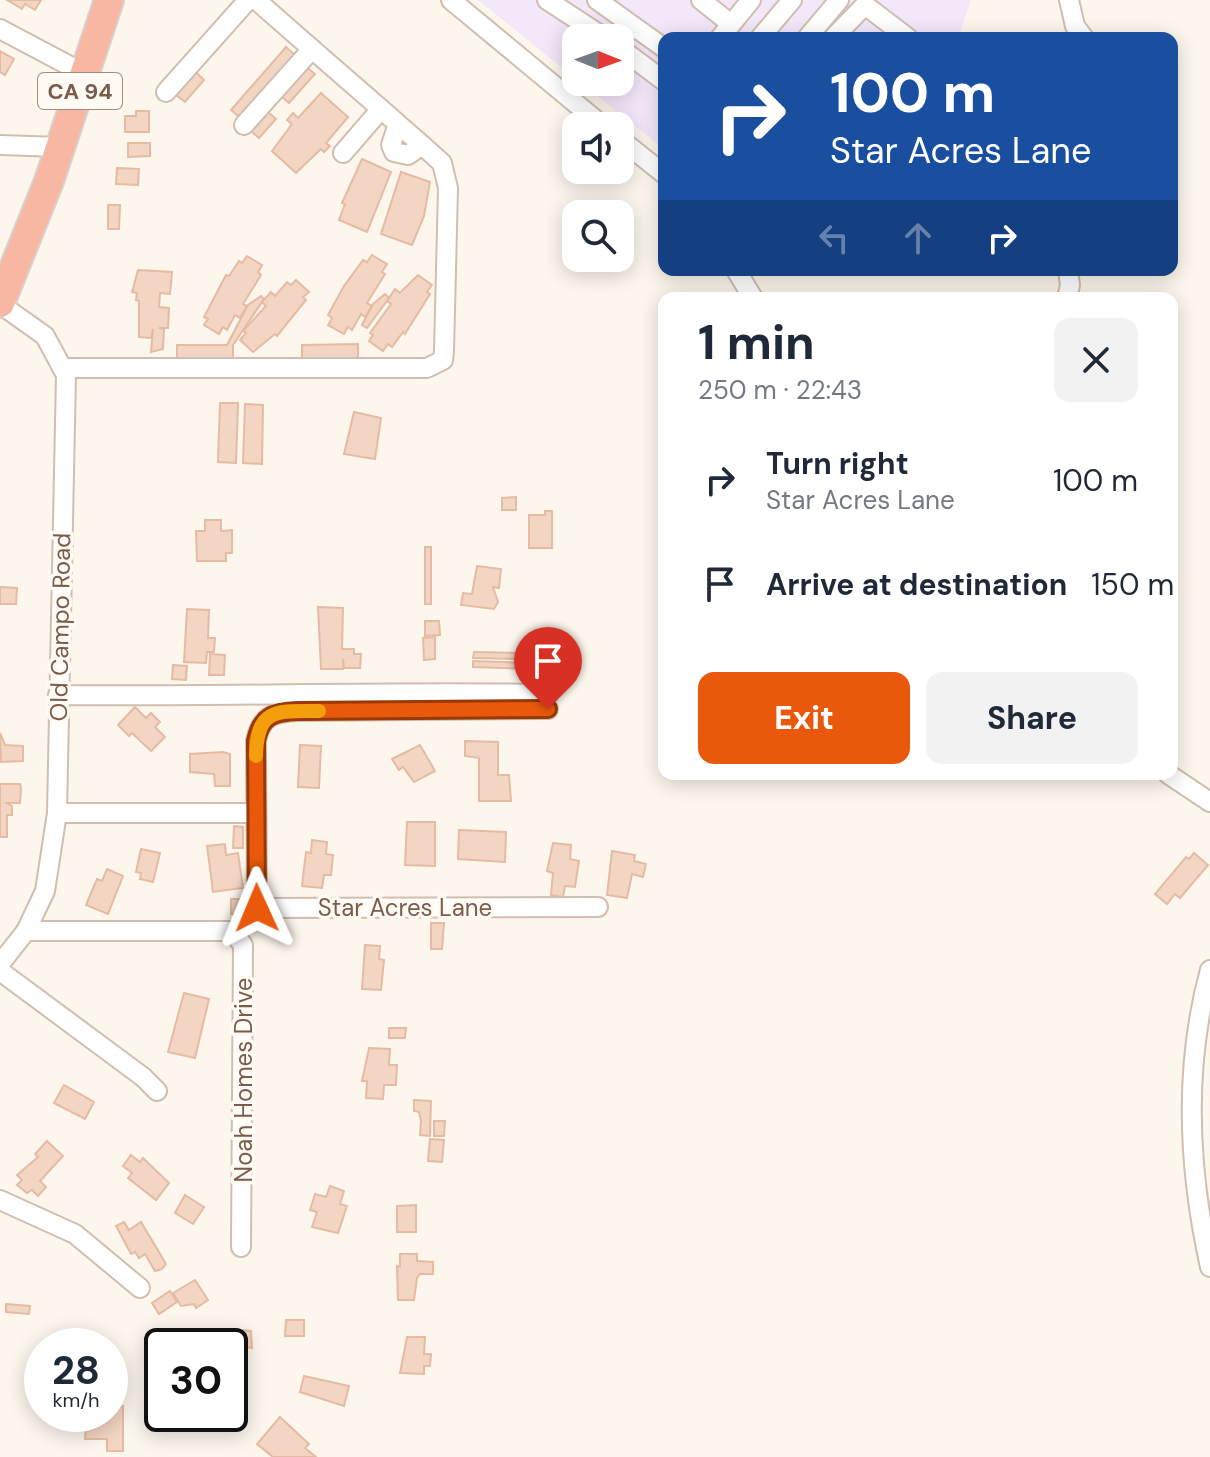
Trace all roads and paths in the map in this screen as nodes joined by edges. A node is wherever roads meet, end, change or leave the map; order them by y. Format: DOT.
graph roads {
  1 [pos="109,0"];
  2 [pos="248,0"];
  3 [pos="256,0"];
  4 [pos="451,0"];
  5 [pos="547,0"];
  6 [pos="597,0"];
  7 [pos="701,0"];
  8 [pos="751,0"];
  9 [pos="792,0"];
  10 [pos="839,0"];
  11 [pos="1069,0"];
  12 [pos="584,24"];
  13 [pos="0,29"];
  14 [pos="726,31"];
  15 [pos="765,32"];
  16 [pos="812,32"];
  17 [pos="839,32"];
  18 [pos="894,32"];
  19 [pos="1080,32"];
  20 [pos="658,44"];
  21 [pos="312,49"];
  22 [pos="634,58"];
  23 [pos="85,74"];
  24 [pos="658,76"];
  25 [pos="166,92"];
  26 [pos="381,109"];
  27 [pos="586,112"];
  28 [pos="244,125"];
  29 [pos="0,145"];
  30 [pos="60,147"];
  31 [pos="634,150"];
  32 [pos="343,153"];
  33 [pos="658,169"];
  34 [pos="0,304"];
  35 [pos="62,368"];
  36 [pos="58,695"];
  37 [pos="1177,780"];
  38 [pos="1210,802"];
  39 [pos="57,813"];
  40 [pos="255,813"];
  41 [pos="598,907"];
  42 [pos="26,931"];
  43 [pos="0,964"];
  44 [pos="1210,970"];
  45 [pos="0,971"];
  46 [pos="157,1091"];
  47 [pos="0,1200"];
  48 [pos="241,1247"];
  49 [pos="1210,1267"];
  50 [pos="140,1288"];
  1 -- 23 [label="highway, CA 94"];
  2 -- 25 [label="street"];
  3 -- 21 [label="street"];
  4 -- 27 [label="street"];
  5 -- 12 [label="street"];
  6 -- 20 [label="street"];
  7 -- 14 [label="street"];
  8 -- 14 [label="street"];
  9 -- 15 [label="street"];
  10 -- 16 [label="street"];
  11 -- 19 [label="street"];
  13 -- 23 [label="street"];
  17 -- 18 [label="street"];
  21 -- 26 [label="street"];
  21 -- 28 [label="street"];
  22 -- 24 [label="street"];
  23 -- 30 [label="highway, CA 94"];
  26 -- 32 [label="street"];
  26 -- 35 [label="street"];
  29 -- 30 [label="street"];
  30 -- 34 [label="highway, CA 94"];
  31 -- 33 [label="street"];
  34 -- 35 [label="street, Old Campo Road"];
  35 -- 36 [label="street, Old Campo Road"];
  36 -- 39 [label="street, Old Campo Road"];
  36 -- 40 [label="street, Star Acres Lane"];
  37 -- 38 [label="street"];
  39 -- 40 [label="street"];
  39 -- 42 [label="street, Old Campo Road"];
  40 -- 41 [label="street, Star Acres Lane"];
  42 -- 43 [label="street, Old Campo Road"];
  42 -- 48 [label="street, Noah Homes Drive"];
  44 -- 49 [label="street"];
  45 -- 46 [label="street"];
  47 -- 50 [label="street"];
}
